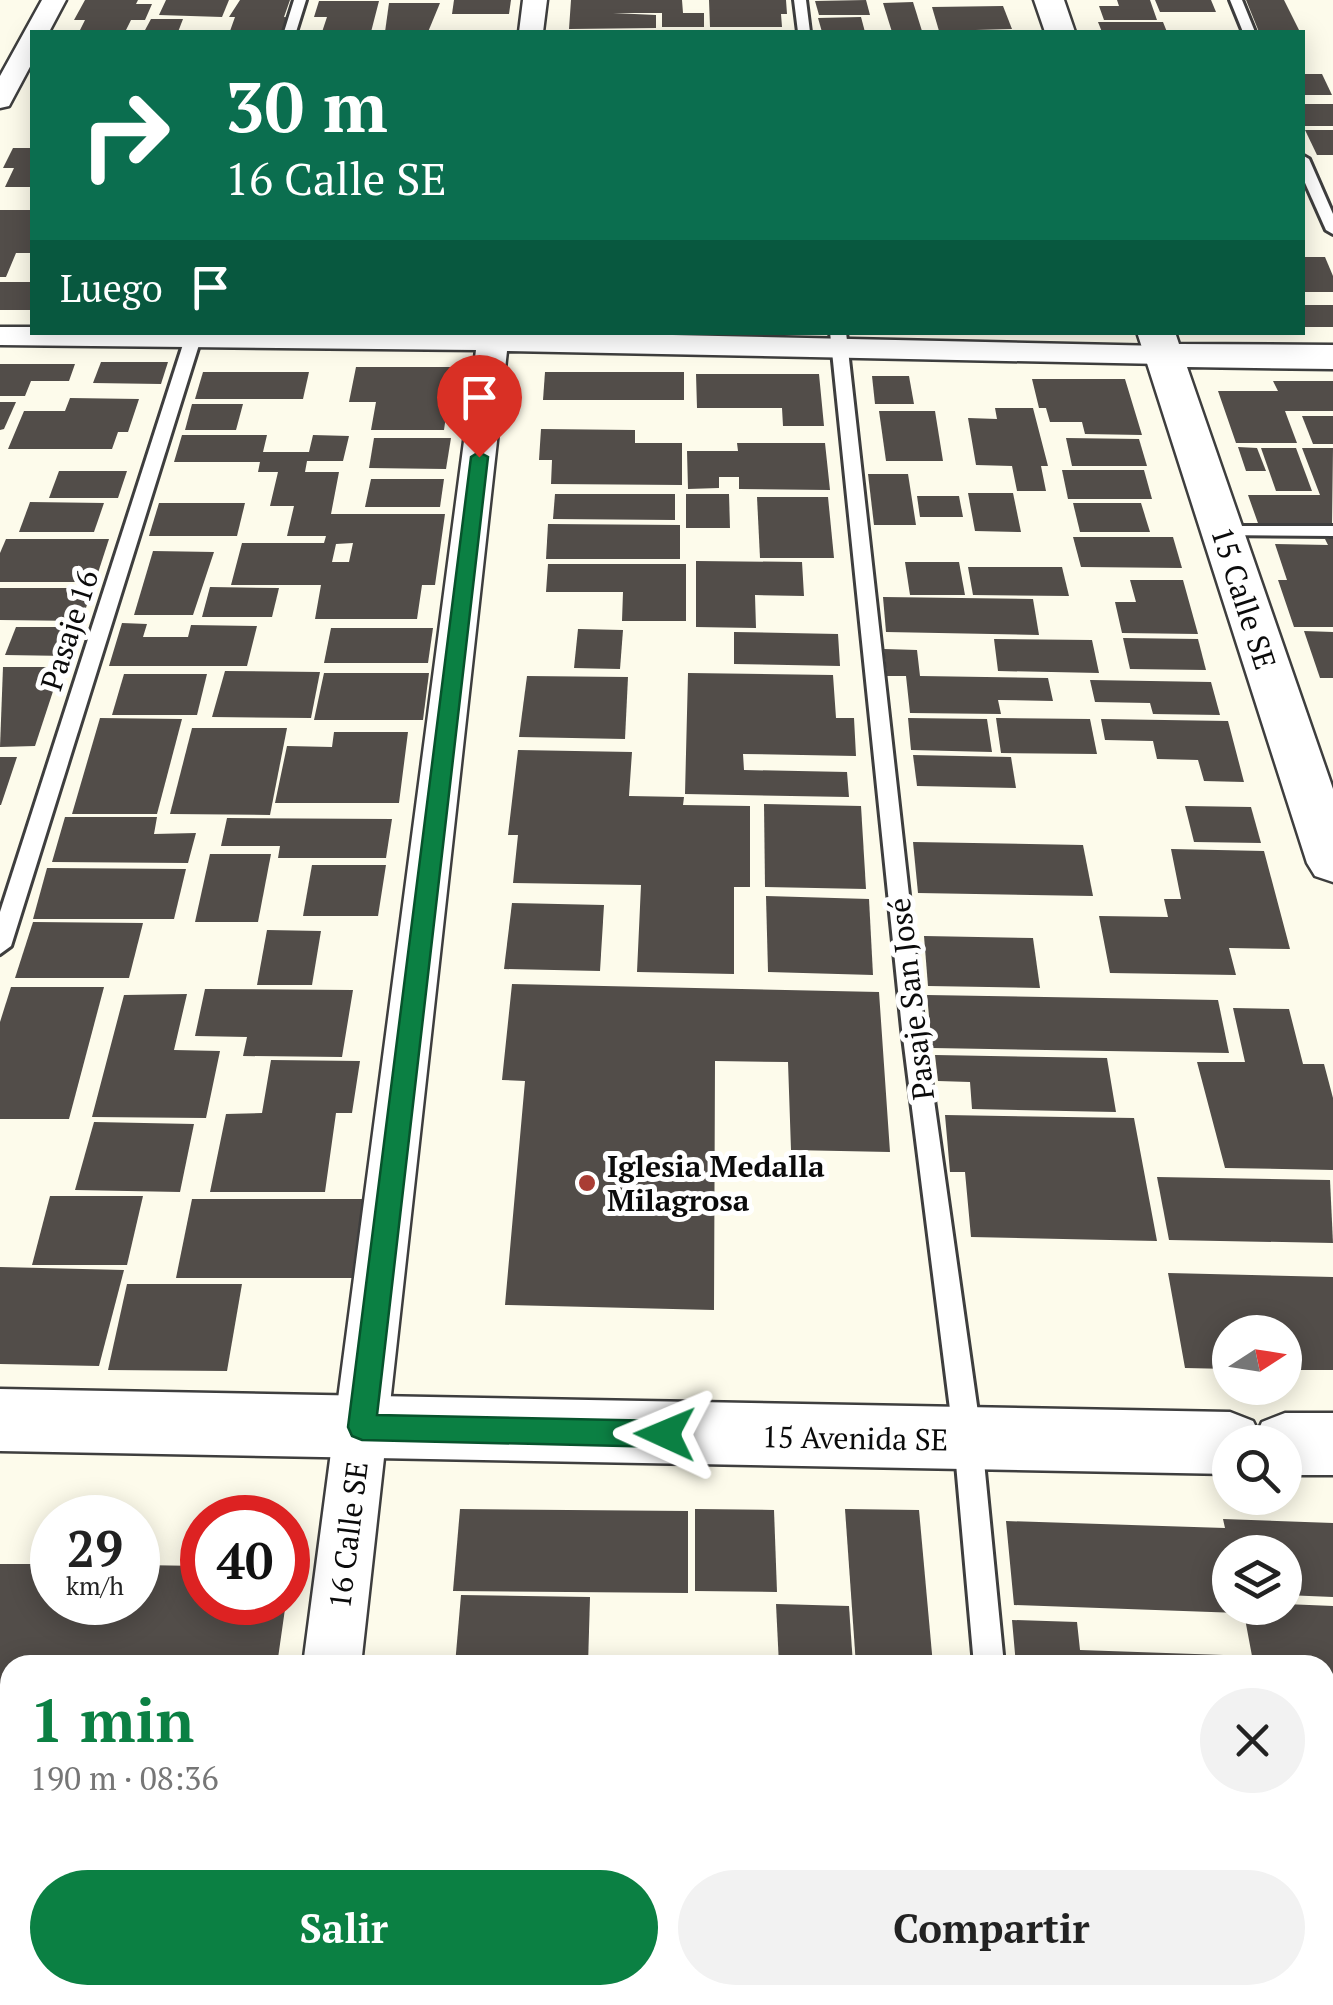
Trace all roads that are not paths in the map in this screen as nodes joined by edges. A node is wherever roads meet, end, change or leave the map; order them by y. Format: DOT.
graph roads {
  1 [pos="54,0"];
  2 [pos="300,0"];
  3 [pos="535,0"];
  4 [pos="800,0"];
  5 [pos="1049,0"];
  6 [pos="1236,0"];
  7 [pos="37,30"];
  8 [pos="291,30"];
  9 [pos="531,30"];
  10 [pos="804,30"];
  11 [pos="1059,30"];
  12 [pos="1248,30"];
  13 [pos="30,44"];
  14 [pos="0,100"];
  15 [pos="1305,166"];
  16 [pos="1333,230"];
  17 [pos="0,336"];
  18 [pos="194,336"];
  19 [pos="494,337"];
  20 [pos="839,340"];
  21 [pos="1160,344"];
  22 [pos="1333,357"];
  23 [pos="1333,530"];
  24 [pos="1222,531"];
  25 [pos="1333,863"];
  26 [pos="0,946"];
  27 [pos="0,1420"];
  28 [pos="362,1427"];
  29 [pos="968,1440"];
  30 [pos="1212,1443"];
  31 [pos="1302,1444"];
  32 [pos="1333,1444"];
  33 [pos="333,1655"];
  34 [pos="988,1655"];
  1 -- 7 [label="street"];
  2 -- 8 [label="lane"];
  3 -- 9 [label="street"];
  4 -- 10 [label="lane"];
  5 -- 11 [label="street"];
  6 -- 12 [label="lane"];
  13 -- 14 [label="street"];
  15 -- 16 [label="lane"];
  17 -- 18 [label="street"];
  18 -- 19 [label="street"];
  18 -- 26 [label="lane, Pasaje 16"];
  19 -- 20 [label="street"];
  19 -- 28 [label="street, 16 Calle SE"];
  20 -- 21 [label="street"];
  20 -- 29 [label="lane, Pasaje San José"];
  21 -- 22 [label="street"];
  21 -- 24 [label="street, 15 Calle SE"];
  23 -- 24 [label="lane"];
  24 -- 25 [label="street, 15 Calle SE"];
  27 -- 28 [label="street, 15 Avenida SE"];
  28 -- 29 [label="street, 15 Avenida SE"];
  28 -- 33 [label="street, 16 Calle SE"];
  29 -- 30 [label="street, 15 Avenida SE"];
  29 -- 34 [label="lane, Pasaje San José"];
  31 -- 32 [label="street"];
}
